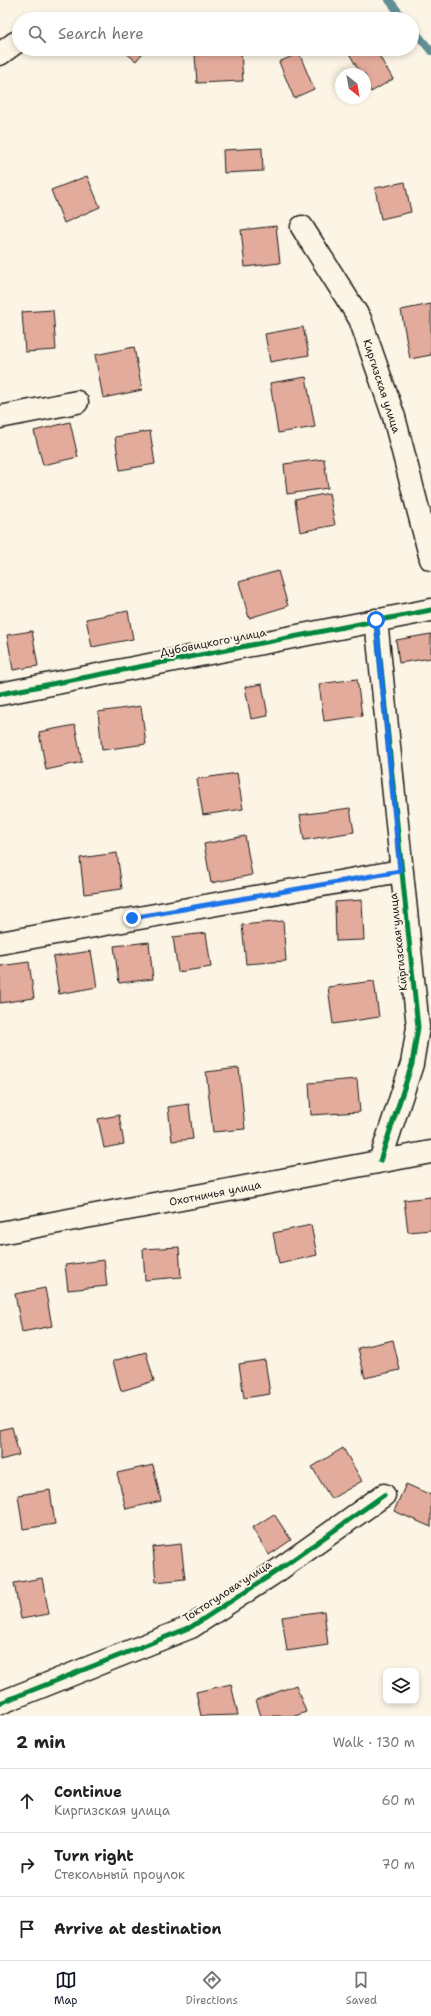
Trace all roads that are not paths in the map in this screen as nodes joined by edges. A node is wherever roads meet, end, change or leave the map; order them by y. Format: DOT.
graph roads {
  1 [pos="302,227"];
  2 [pos="77,402"];
  3 [pos="0,417"];
  4 [pos="431,559"];
  5 [pos="431,610"];
  6 [pos="376,620"];
  7 [pos="0,694"];
  8 [pos="400,871"];
  9 [pos="0,943"];
  10 [pos="431,1152"];
  11 [pos="380,1161"];
  12 [pos="0,1234"];
  13 [pos="384,1495"];
  14 [pos="0,1703"];
  1 -- 4 [label="street, Киргизская улица"];
  2 -- 3 [label="street"];
  5 -- 6 [label="street, Дубовицкого улица"];
  6 -- 7 [label="street, Дубовицкого улица"];
  6 -- 8 [label="street, Киргизская улица"];
  8 -- 9 [label="street"];
  8 -- 11 [label="street, Киргизская улица"];
  10 -- 11 [label="street, Охотничья улица"];
  11 -- 12 [label="street, Охотничья улица"];
  13 -- 14 [label="street, Токтогулова улица"];
}
